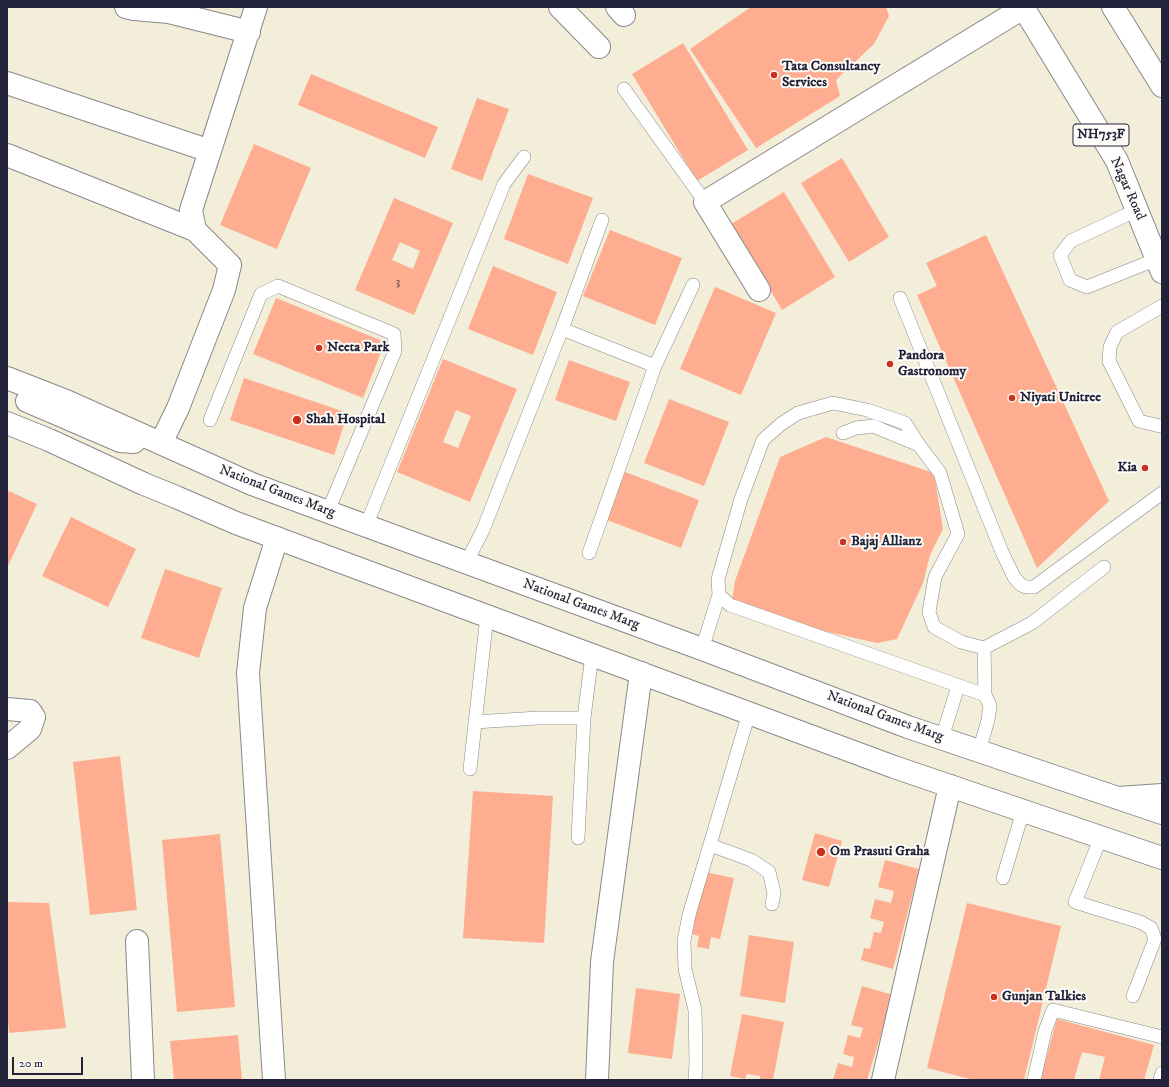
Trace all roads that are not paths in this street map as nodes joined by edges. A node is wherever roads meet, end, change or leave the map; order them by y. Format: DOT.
graph roads {
  1 [pos="126,7"];
  2 [pos="256,7"];
  3 [pos="560,7"];
  4 [pos="1114,7"];
  5 [pos="1023,8"];
  6 [pos="248,32"];
  7 [pos="599,48"];
  8 [pos="7,83"];
  9 [pos="1162,86"];
  10 [pos="624,89"];
  11 [pos="210,151"];
  12 [pos="7,155"];
  13 [pos="524,157"];
  14 [pos="706,202"];
  15 [pos="1137,210"];
  16 [pos="602,220"];
  17 [pos="195,230"];
  18 [pos="1159,266"];
  19 [pos="693,285"];
  20 [pos="759,290"];
  21 [pos="900,298"];
  22 [pos="1162,306"];
  23 [pos="562,329"];
  24 [pos="655,366"];
  25 [pos="7,378"];
  26 [pos="7,393"];
  27 [pos="7,409"];
  28 [pos="210,420"];
  29 [pos="7,424"];
  30 [pos="1162,426"];
  31 [pos="843,433"];
  32 [pos="161,443"];
  33 [pos="919,445"];
  34 [pos="144,484"];
  35 [pos="1162,493"];
  36 [pos="328,511"];
  37 [pos="366,526"];
  38 [pos="277,538"];
  39 [pos="589,553"];
  40 [pos="466,563"];
  41 [pos="1104,567"];
  42 [pos="719,595"];
  43 [pos="487,616"];
  44 [pos="984,648"];
  45 [pos="702,649"];
  46 [pos="592,655"];
  47 [pos="641,673"];
  48 [pos="958,686"];
  49 [pos="986,695"];
  50 [pos="7,709"];
  51 [pos="749,713"];
  52 [pos="584,718"];
  53 [pos="475,722"];
  54 [pos="942,738"];
  55 [pos="7,748"];
  56 [pos="979,751"];
  57 [pos="470,769"];
  58 [pos="950,786"];
  59 [pos="1162,794"];
  60 [pos="1118,798"];
  61 [pos="1023,811"];
  62 [pos="1162,813"];
  63 [pos="1101,837"];
  64 [pos="578,838"];
  65 [pos="710,845"];
  66 [pos="1162,858"];
  67 [pos="1002,878"];
  68 [pos="772,904"];
  69 [pos="137,941"];
  70 [pos="1133,996"];
  71 [pos="1162,1037"];
  72 [pos="1162,1073"];
  73 [pos="143,1080"];
  74 [pos="274,1080"];
  75 [pos="597,1080"];
  76 [pos="694,1080"];
  77 [pos="883,1080"];
  78 [pos="1034,1080"];
  79 [pos="1160,1080"];
  1 -- 6 [label="main road"];
  2 -- 6 [label="main road"];
  3 -- 7 [label="main road"];
  4 -- 9 [label="main road"];
  5 -- 14 [label="main road"];
  5 -- 15 [label="main road, Nagar Road / NH753F"];
  6 -- 11 [label="main road"];
  8 -- 11 [label="main road"];
  10 -- 14 [label="lane"];
  11 -- 17 [label="main road"];
  12 -- 17 [label="main road"];
  13 -- 37 [label="lane"];
  14 -- 20 [label="main road"];
  15 -- 18 [label="main road, Nagar Road / NH753F"];
  15 -- 18 [label="lane"];
  16 -- 23 [label="lane"];
  17 -- 32 [label="main road"];
  19 -- 24 [label="lane"];
  21 -- 35 [label="lane"];
  22 -- 30 [label="lane"];
  23 -- 24 [label="lane"];
  23 -- 40 [label="lane"];
  24 -- 39 [label="lane"];
  25 -- 32 [label="main road, National Games Marg"];
  26 -- 32 [label="main road"];
  27 -- 34 [label="main road"];
  28 -- 36 [label="lane"];
  29 -- 34 [label="main road"];
  31 -- 33 [label="lane"];
  32 -- 36 [label="main road, National Games Marg"];
  33 -- 42 [label="lane"];
  33 -- 44 [label="lane"];
  34 -- 38 [label="main road"];
  36 -- 37 [label="main road, National Games Marg"];
  37 -- 40 [label="main road, National Games Marg"];
  38 -- 43 [label="main road"];
  38 -- 74 [label="main road"];
  40 -- 45 [label="main road, National Games Marg"];
  41 -- 44 [label="lane"];
  42 -- 45 [label="lane"];
  42 -- 48 [label="lane"];
  43 -- 46 [label="main road"];
  43 -- 53 [label="lane"];
  44 -- 49 [label="lane"];
  45 -- 54 [label="main road, National Games Marg"];
  46 -- 47 [label="main road"];
  46 -- 52 [label="lane"];
  47 -- 51 [label="main road"];
  47 -- 75 [label="main road"];
  48 -- 49 [label="lane"];
  48 -- 54 [label="lane"];
  49 -- 56 [label="lane"];
  50 -- 55 [label="main road"];
  51 -- 58 [label="main road"];
  51 -- 65 [label="lane"];
  52 -- 53 [label="lane"];
  52 -- 64 [label="lane"];
  53 -- 57 [label="lane"];
  54 -- 56 [label="main road, National Games Marg"];
  56 -- 60 [label="main road, National Games Marg"];
  58 -- 61 [label="main road"];
  58 -- 77 [label="main road"];
  59 -- 60 [label="main road"];
  60 -- 62 [label="main road, National Games Marg"];
  61 -- 63 [label="main road"];
  61 -- 67 [label="lane"];
  63 -- 66 [label="main road"];
  63 -- 70 [label="lane"];
  65 -- 68 [label="lane"];
  65 -- 76 [label="lane"];
  69 -- 73 [label="main road"];
  71 -- 78 [label="lane"];
  72 -- 79 [label="lane"];
}
